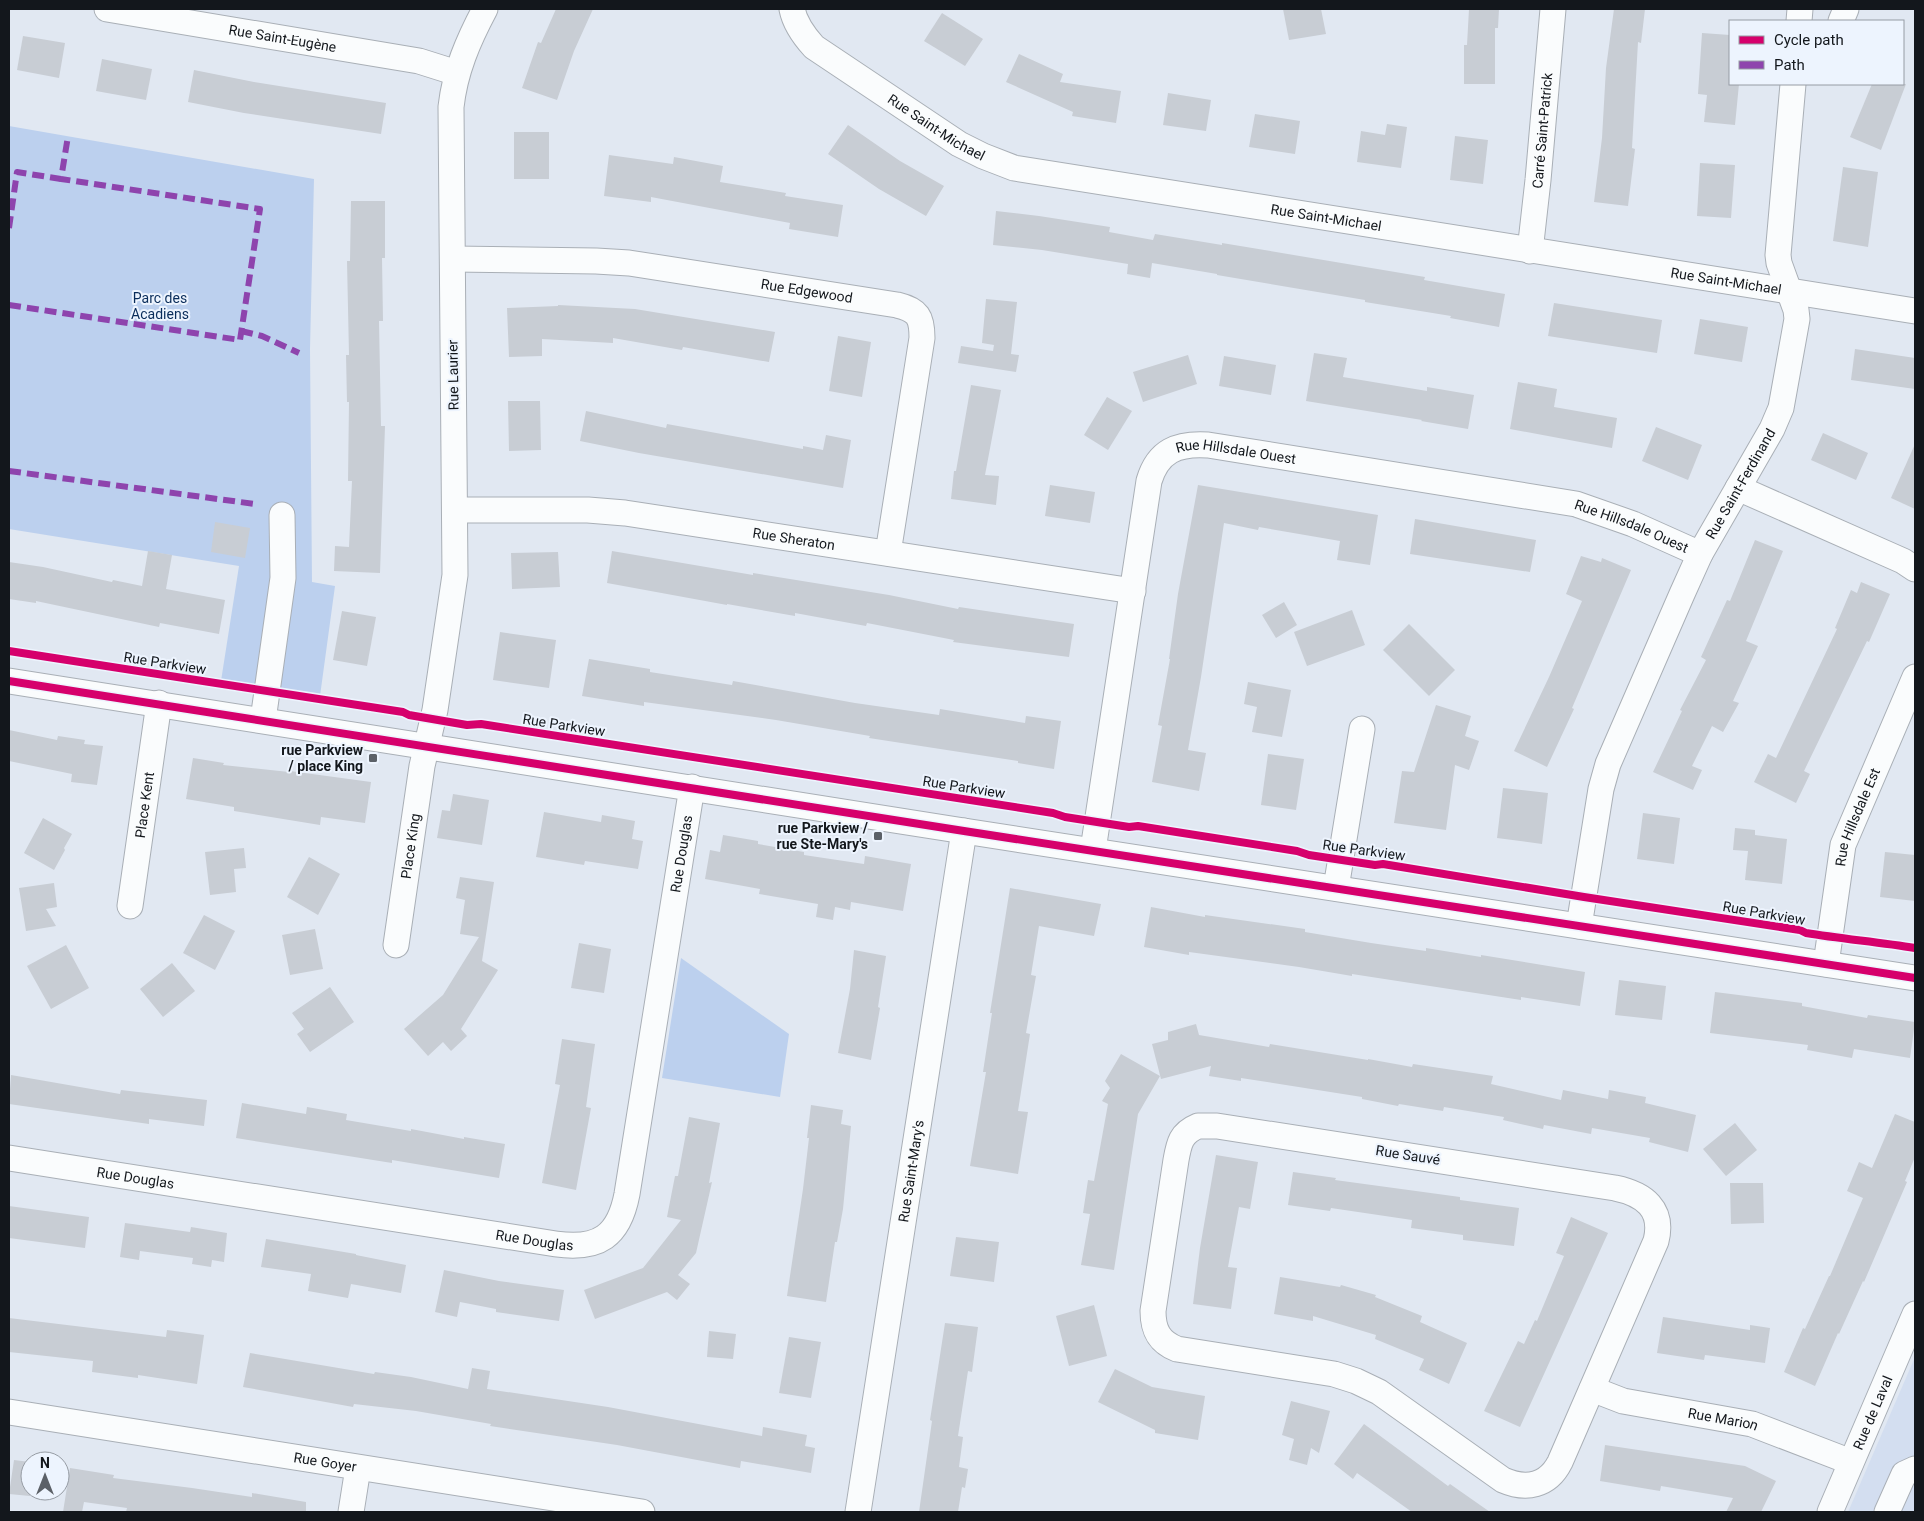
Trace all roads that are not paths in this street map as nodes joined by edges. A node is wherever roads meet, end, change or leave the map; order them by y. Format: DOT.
graph roads {
  1 [pos="107,9"];
  2 [pos="485,9"];
  3 [pos="792,9"];
  4 [pos="1553,9"];
  5 [pos="457,73"];
  6 [pos="1793,85"];
  7 [pos="1530,251"];
  8 [pos="453,259"];
  9 [pos="1789,291"];
  10 [pos="1915,311"];
  11 [pos="1738,488"];
  12 [pos="455,510"];
  13 [pos="282,515"];
  14 [pos="888,553"];
  15 [pos="1700,554"];
  16 [pos="1915,569"];
  17 [pos="1132,591"];
  18 [pos="1915,678"];
  19 [pos="9,681"];
  20 [pos="159,704"];
  21 [pos="263,720"];
  22 [pos="1362,729"];
  23 [pos="427,746"];
  24 [pos="692,788"];
  25 [pos="964,831"];
  26 [pos="1093,850"];
  27 [pos="1336,888"];
  28 [pos="130,906"];
  29 [pos="1579,926"];
  30 [pos="396,945"];
  31 [pos="1826,964"];
  32 [pos="1915,978"];
  33 [pos="9,1158"];
  34 [pos="1915,1314"];
  35 [pos="1592,1389"];
  36 [pos="9,1412"];
  37 [pos="1851,1462"];
  38 [pos="358,1468"];
  39 [pos="1915,1469"];
  40 [pos="602,1509"];
  41 [pos="351,1512"];
  42 [pos="642,1512"];
  43 [pos="858,1512"];
  44 [pos="1830,1512"];
  45 [pos="1887,1512"];
  1 -- 5 [label="street, Rue Saint-Eugène"];
  2 -- 5 [label="street, Rue Laurier"];
  3 -- 7 [label="street, Rue Saint-Michael"];
  4 -- 7 [label="street, Carré Saint-Patrick"];
  5 -- 8 [label="street, Rue Laurier"];
  6 -- 9 [label="street, Rue Saint-Ferdinand"];
  7 -- 9 [label="street, Rue Saint-Michael"];
  8 -- 12 [label="street, Rue Laurier"];
  8 -- 14 [label="street, Rue Edgewood"];
  9 -- 10 [label="street, Rue Saint-Michael"];
  9 -- 11 [label="street, Rue Saint-Ferdinand"];
  11 -- 15 [label="street, Rue Saint-Ferdinand"];
  11 -- 16 [label="street"];
  12 -- 14 [label="street, Rue Sheraton"];
  12 -- 23 [label="street, Rue Laurier"];
  13 -- 21 [label="street"];
  14 -- 17 [label="street, Rue Sheraton"];
  15 -- 17 [label="street, Rue Hillsdale Ouest"];
  15 -- 29 [label="street, Rue Saint-Ferdinand"];
  17 -- 26 [label="street, Rue Hillsdale Ouest"];
  18 -- 31 [label="street, Rue Hillsdale Est"];
  19 -- 20 [label="street"];
  20 -- 21 [label="street"];
  20 -- 28 [label="street, Place Kent"];
  21 -- 23 [label="street"];
  22 -- 27 [label="street"];
  23 -- 24 [label="street"];
  23 -- 30 [label="street, Place King"];
  24 -- 25 [label="street"];
  24 -- 33 [label="street, Rue Douglas"];
  25 -- 26 [label="street"];
  25 -- 43 [label="street, Rue Saint-Mary's"];
  26 -- 27 [label="street"];
  27 -- 29 [label="street"];
  29 -- 31 [label="street"];
  31 -- 32 [label="street"];
  34 -- 37 [label="street, Rue de Laval"];
  35 -- 35 [label="street, Rue Sauvé"];
  35 -- 37 [label="street, Rue Marion"];
  36 -- 38 [label="street, Rue Goyer"];
  37 -- 44 [label="street, Rue de Laval"];
  38 -- 40 [label="street, Rue Goyer"];
  38 -- 41 [label="street"];
  39 -- 45 [label="street"];
  40 -- 42 [label="street, Rue Goyer"];
}
